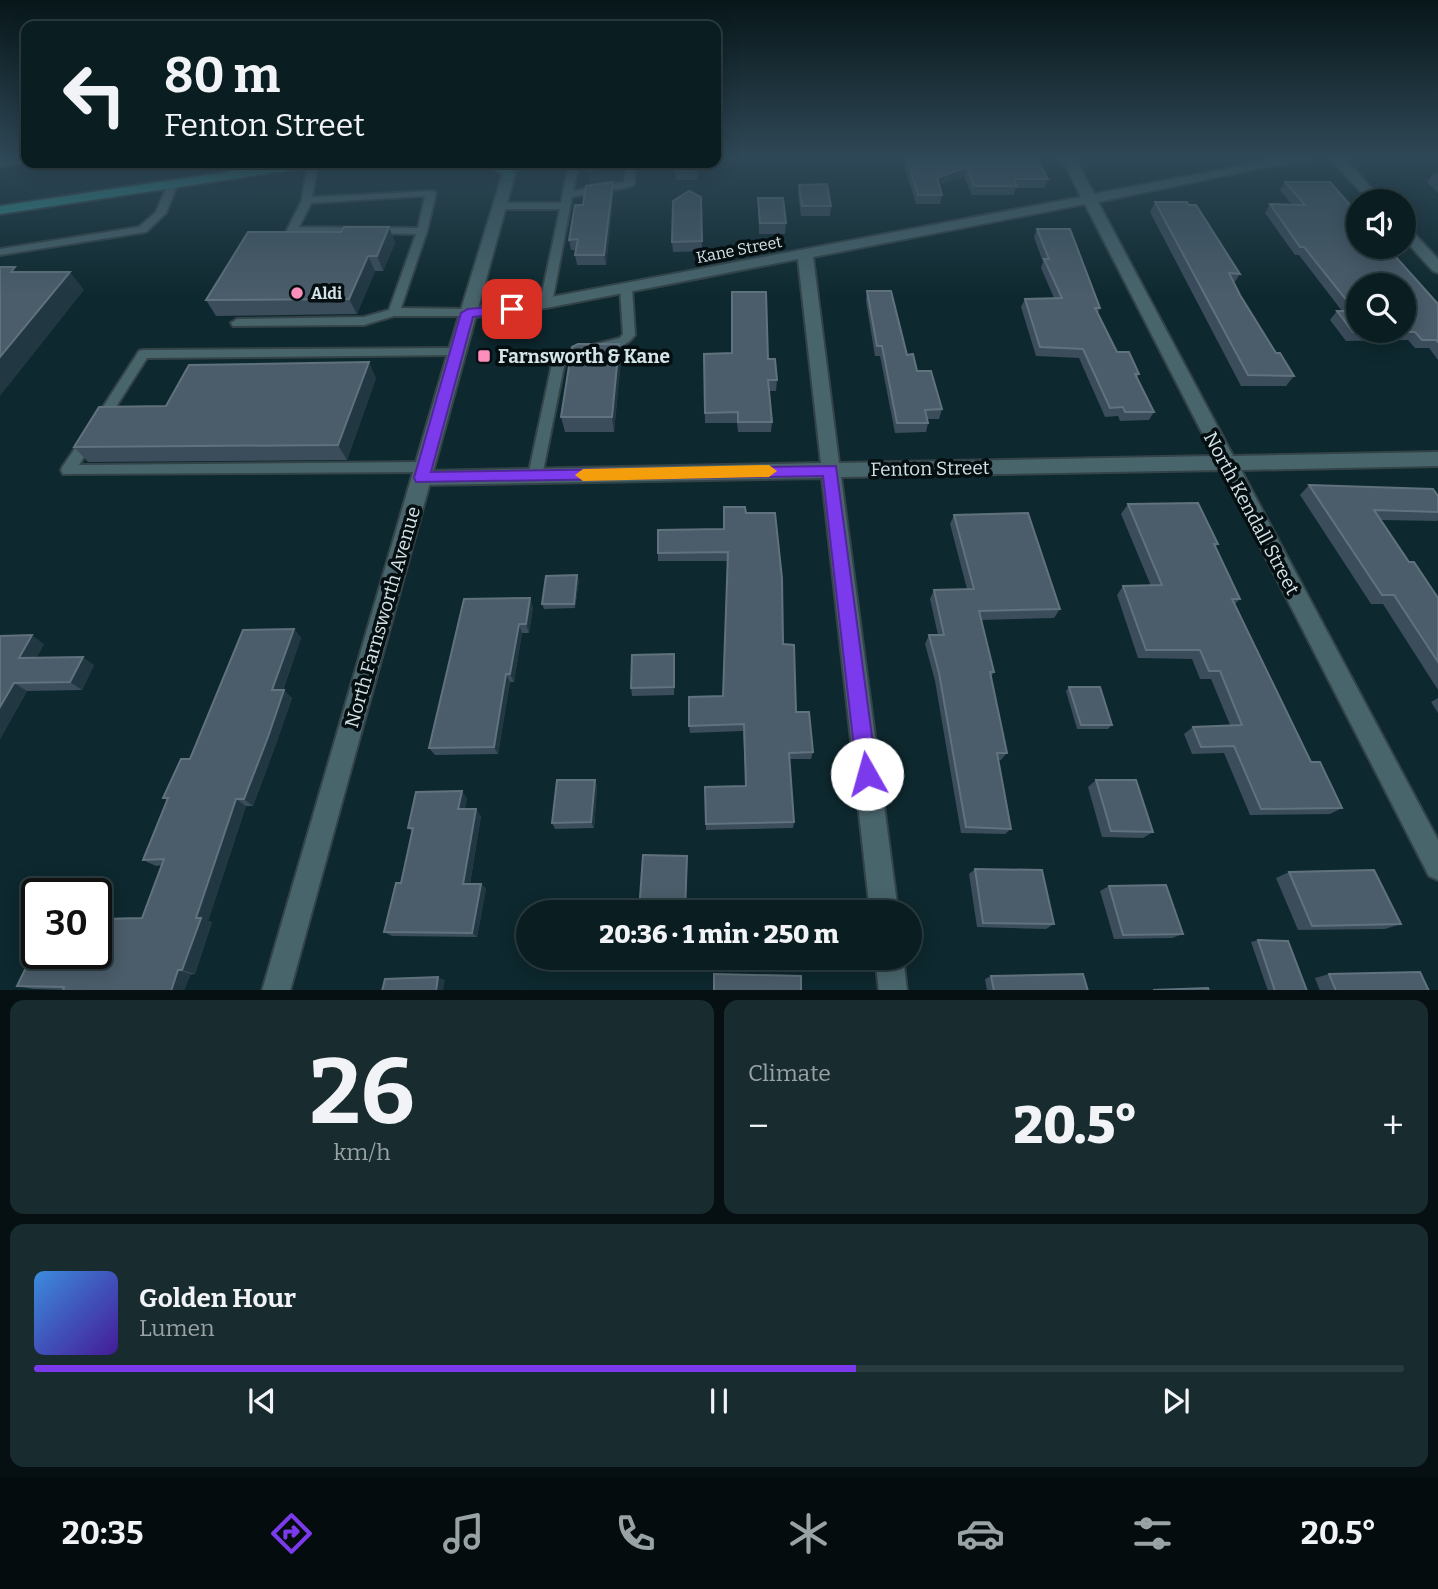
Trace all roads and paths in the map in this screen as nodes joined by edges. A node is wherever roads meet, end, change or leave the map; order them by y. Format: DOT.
graph roads {
  1 [pos="37,204"];
  2 [pos="164,204"];
  3 [pos="305,204"];
  4 [pos="428,204"];
  5 [pos="519,204"];
  6 [pos="565,204"];
  7 [pos="1059,204"];
  8 [pos="1093,204"];
  9 [pos="499,206"];
  10 [pos="0,210"];
  11 [pos="422,231"];
  12 [pos="1416,244"];
  13 [pos="0,252"];
  14 [pos="805,255"];
  15 [pos="1438,268"];
  16 [pos="626,288"];
  17 [pos="546,303"];
  18 [pos="394,312"];
  19 [pos="468,313"];
  20 [pos="237,323"];
  21 [pos="456,352"];
  22 [pos="1438,459"];
  23 [pos="1224,462"];
  24 [pos="830,470"];
  25 [pos="423,473"];
  26 [pos="535,476"];
  27 [pos="1438,867"];
  28 [pos="883,900"];
  29 [pos="891,970"];
  30 [pos="276,990"];
  31 [pos="893,990"];
  1 -- 10 [label="main road"];
  2 -- 13 [label="lane"];
  3 -- 11 [label="lane"];
  4 -- 11 [label="lane"];
  5 -- 9 [label="lane"];
  6 -- 17 [label="lane"];
  7 -- 14 [label="street, Kane Street"];
  8 -- 23 [label="street, North Kendall Street"];
  9 -- 19 [label="street, North Farnsworth Avenue"];
  11 -- 18 [label="lane"];
  12 -- 15 [label="street"];
  14 -- 16 [label="street, Kane Street"];
  14 -- 24 [label="street"];
  16 -- 17 [label="street, Kane Street"];
  16 -- 26 [label="lane"];
  17 -- 19 [label="street, Kane Street"];
  18 -- 19 [label="lane"];
  18 -- 20 [label="lane"];
  19 -- 21 [label="street, North Farnsworth Avenue"];
  21 -- 25 [label="street, North Farnsworth Avenue"];
  21 -- 25 [label="lane"];
  22 -- 23 [label="street, Fenton Street"];
  23 -- 24 [label="street, Fenton Street"];
  23 -- 27 [label="street, North Kendall Street"];
  24 -- 26 [label="street, Fenton Street"];
  24 -- 28 [label="street"];
  25 -- 26 [label="street, Fenton Street"];
  25 -- 30 [label="street, North Farnsworth Avenue"];
  29 -- 31 [label="street"];
}
